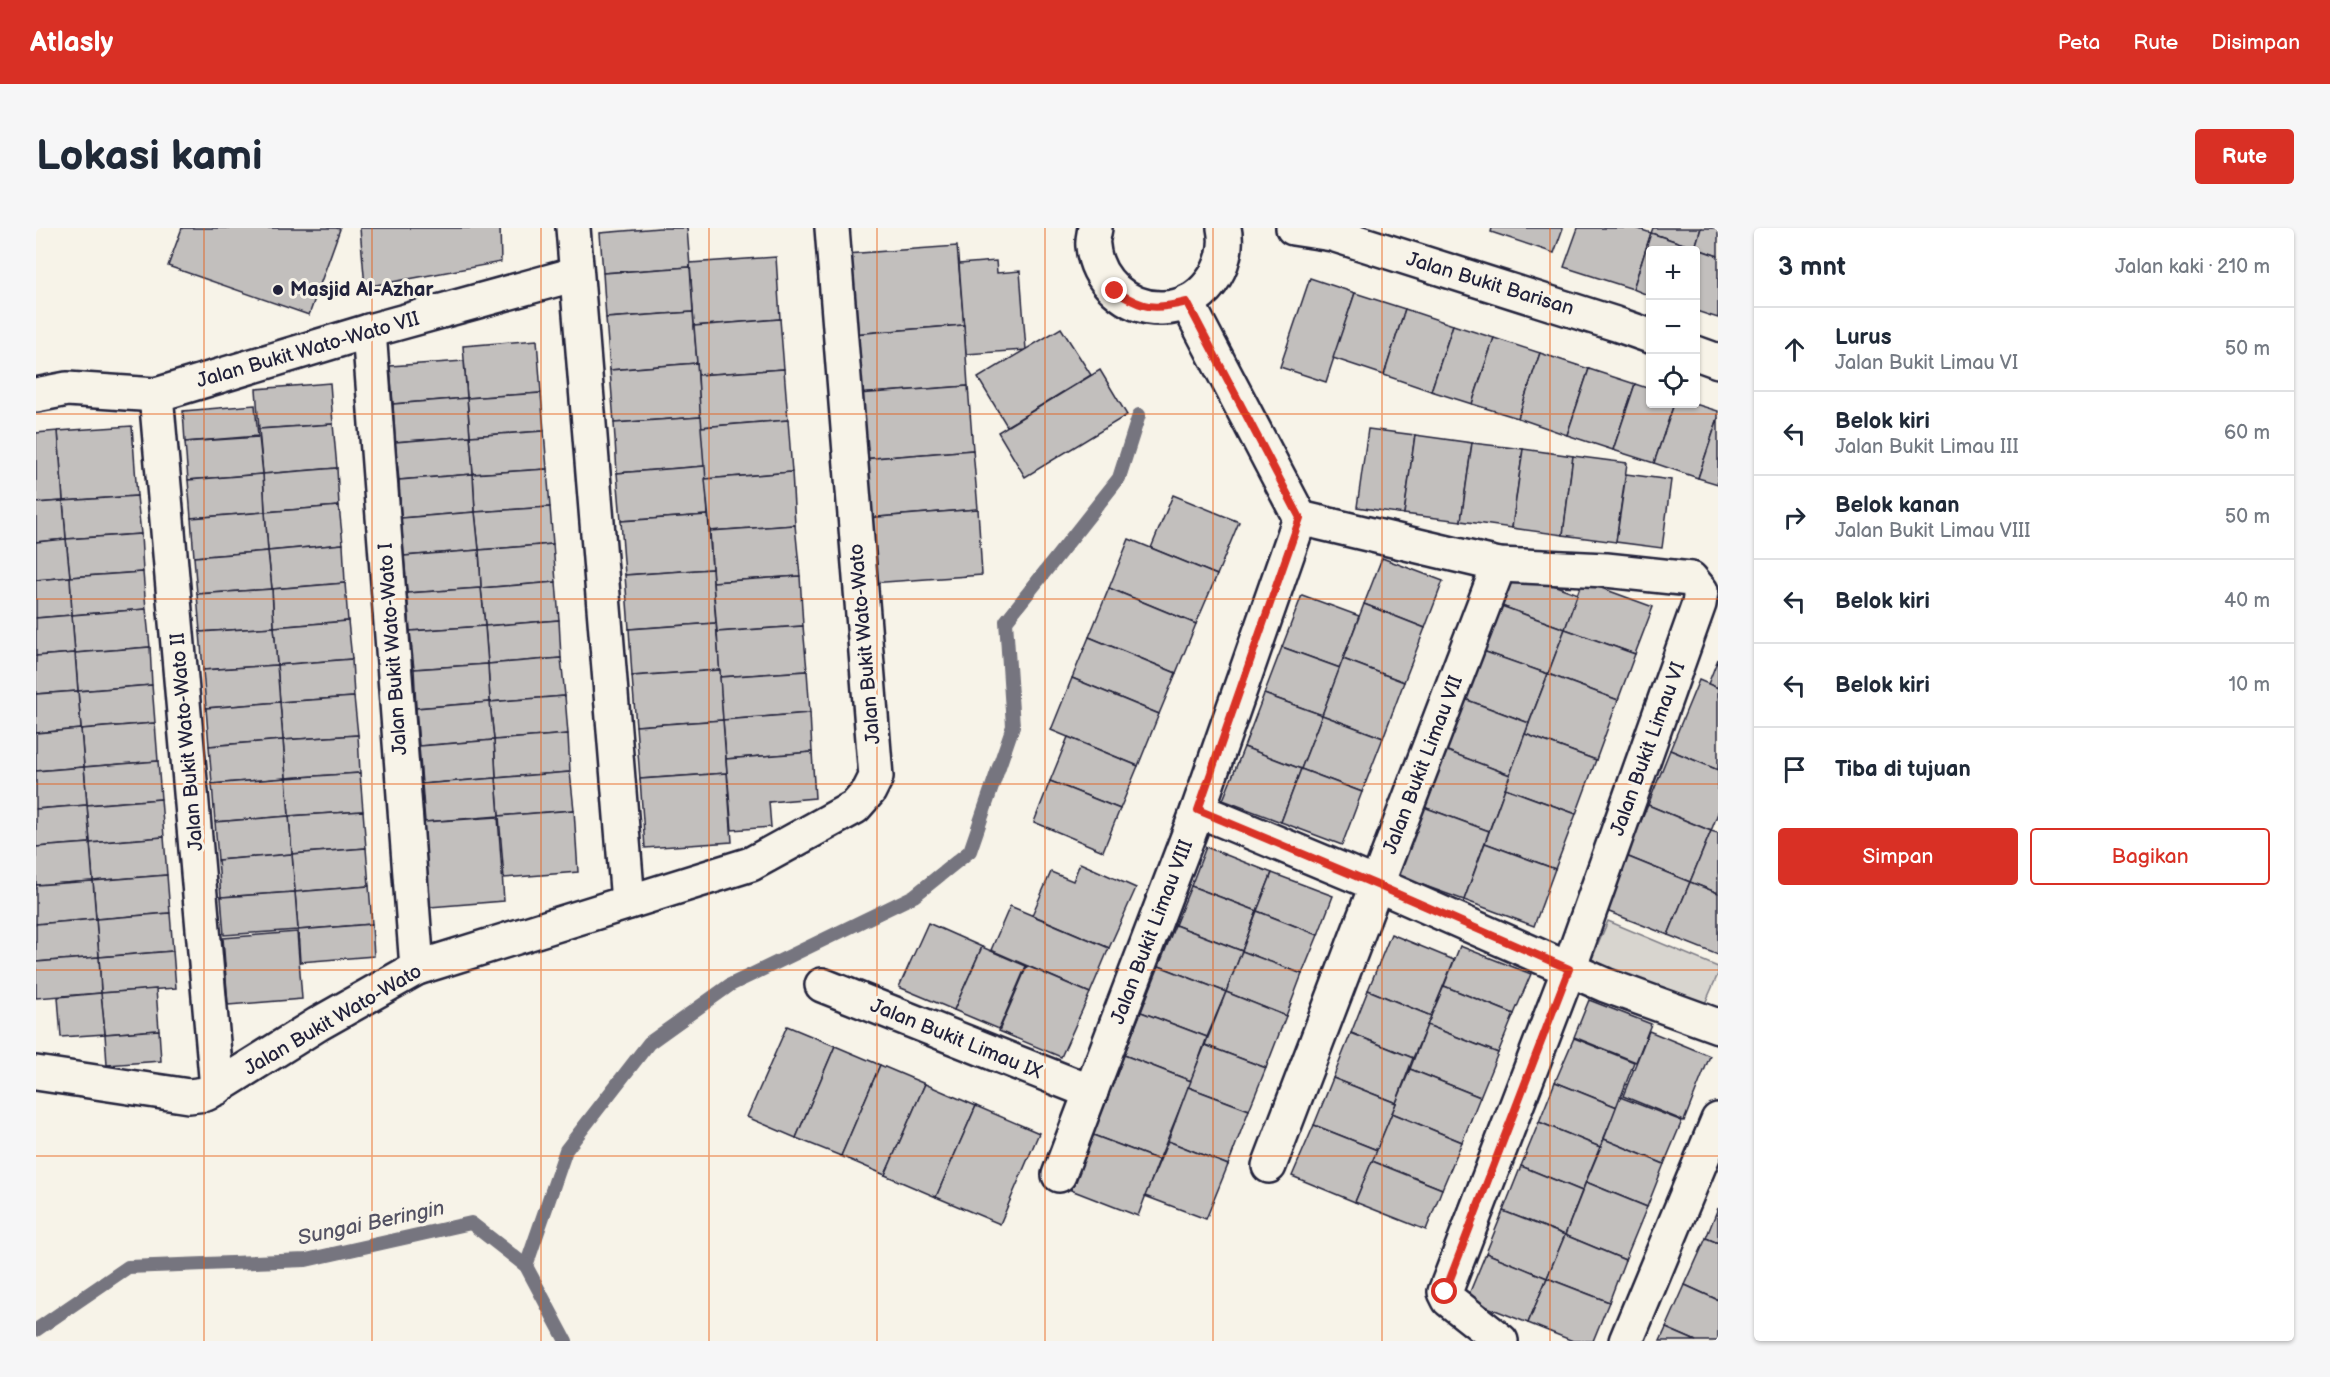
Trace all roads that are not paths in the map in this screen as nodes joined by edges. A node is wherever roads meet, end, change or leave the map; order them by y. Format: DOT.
graph roads {
  1 [pos="573,228"];
  2 [pos="832,228"];
  3 [pos="1095,228"];
  4 [pos="1224,228"];
  5 [pos="1293,228"];
  6 [pos="576,274"];
  7 [pos="1187,302"];
  8 [pos="369,331"];
  9 [pos="1646,335"];
  10 [pos="1698,354"];
  11 [pos="1718,361"];
  12 [pos="36,394"];
  13 [pos="156,395"];
  14 [pos="1300,518"];
  15 [pos="1498,565"];
  16 [pos="1198,810"];
  17 [pos="1377,885"];
  18 [pos="628,902"];
  19 [pos="417,968"];
  20 [pos="1569,969"];
  21 [pos="822,985"];
  22 [pos="1718,1026"];
  23 [pos="36,1073"];
  24 [pos="217,1088"];
  25 [pos="1091,1092"];
  26 [pos="1718,1120"];
  27 [pos="1269,1166"];
  28 [pos="1059,1175"];
  29 [pos="1501,1341"];
  30 [pos="1626,1341"];
  1 -- 6 [label="street"];
  2 -- 18 [label="street, Jalan Bukit Wato-Wato"];
  3 -- 7 [label="street"];
  4 -- 7 [label="street"];
  5 -- 9 [label="street, Jalan Bukit Barisan"];
  6 -- 8 [label="street, Jalan Bukit Wato-Wato VII"];
  6 -- 18 [label="street"];
  7 -- 14 [label="street"];
  8 -- 13 [label="street, Jalan Bukit Wato-Wato VII"];
  8 -- 19 [label="street, Jalan Bukit Wato-Wato I"];
  10 -- 11 [label="street"];
  12 -- 13 [label="street, Jalan Bukit Wato-Wato VII"];
  13 -- 24 [label="street, Jalan Bukit Wato-Wato II"];
  14 -- 15 [label="street, Jalan Bukit Limau VI"];
  14 -- 16 [label="street, Jalan Bukit Limau VIII"];
  15 -- 17 [label="street, Jalan Bukit Limau VII"];
  15 -- 20 [label="street, Jalan Bukit Limau VI"];
  16 -- 17 [label="street"];
  16 -- 25 [label="street, Jalan Bukit Limau VIII"];
  17 -- 20 [label="street"];
  17 -- 27 [label="street, Jalan Bukit Limau VII"];
  18 -- 19 [label="street, Jalan Bukit Wato-Wato"];
  19 -- 24 [label="street, Jalan Bukit Wato-Wato"];
  20 -- 22 [label="street"];
  20 -- 29 [label="street, Jalan Bukit Limau VI"];
  21 -- 25 [label="street, Jalan Bukit Limau IX"];
  23 -- 24 [label="street, Jalan Bukit Wato-Wato"];
  25 -- 28 [label="street, Jalan Bukit Limau VIII"];
  26 -- 30 [label="street"];
}
